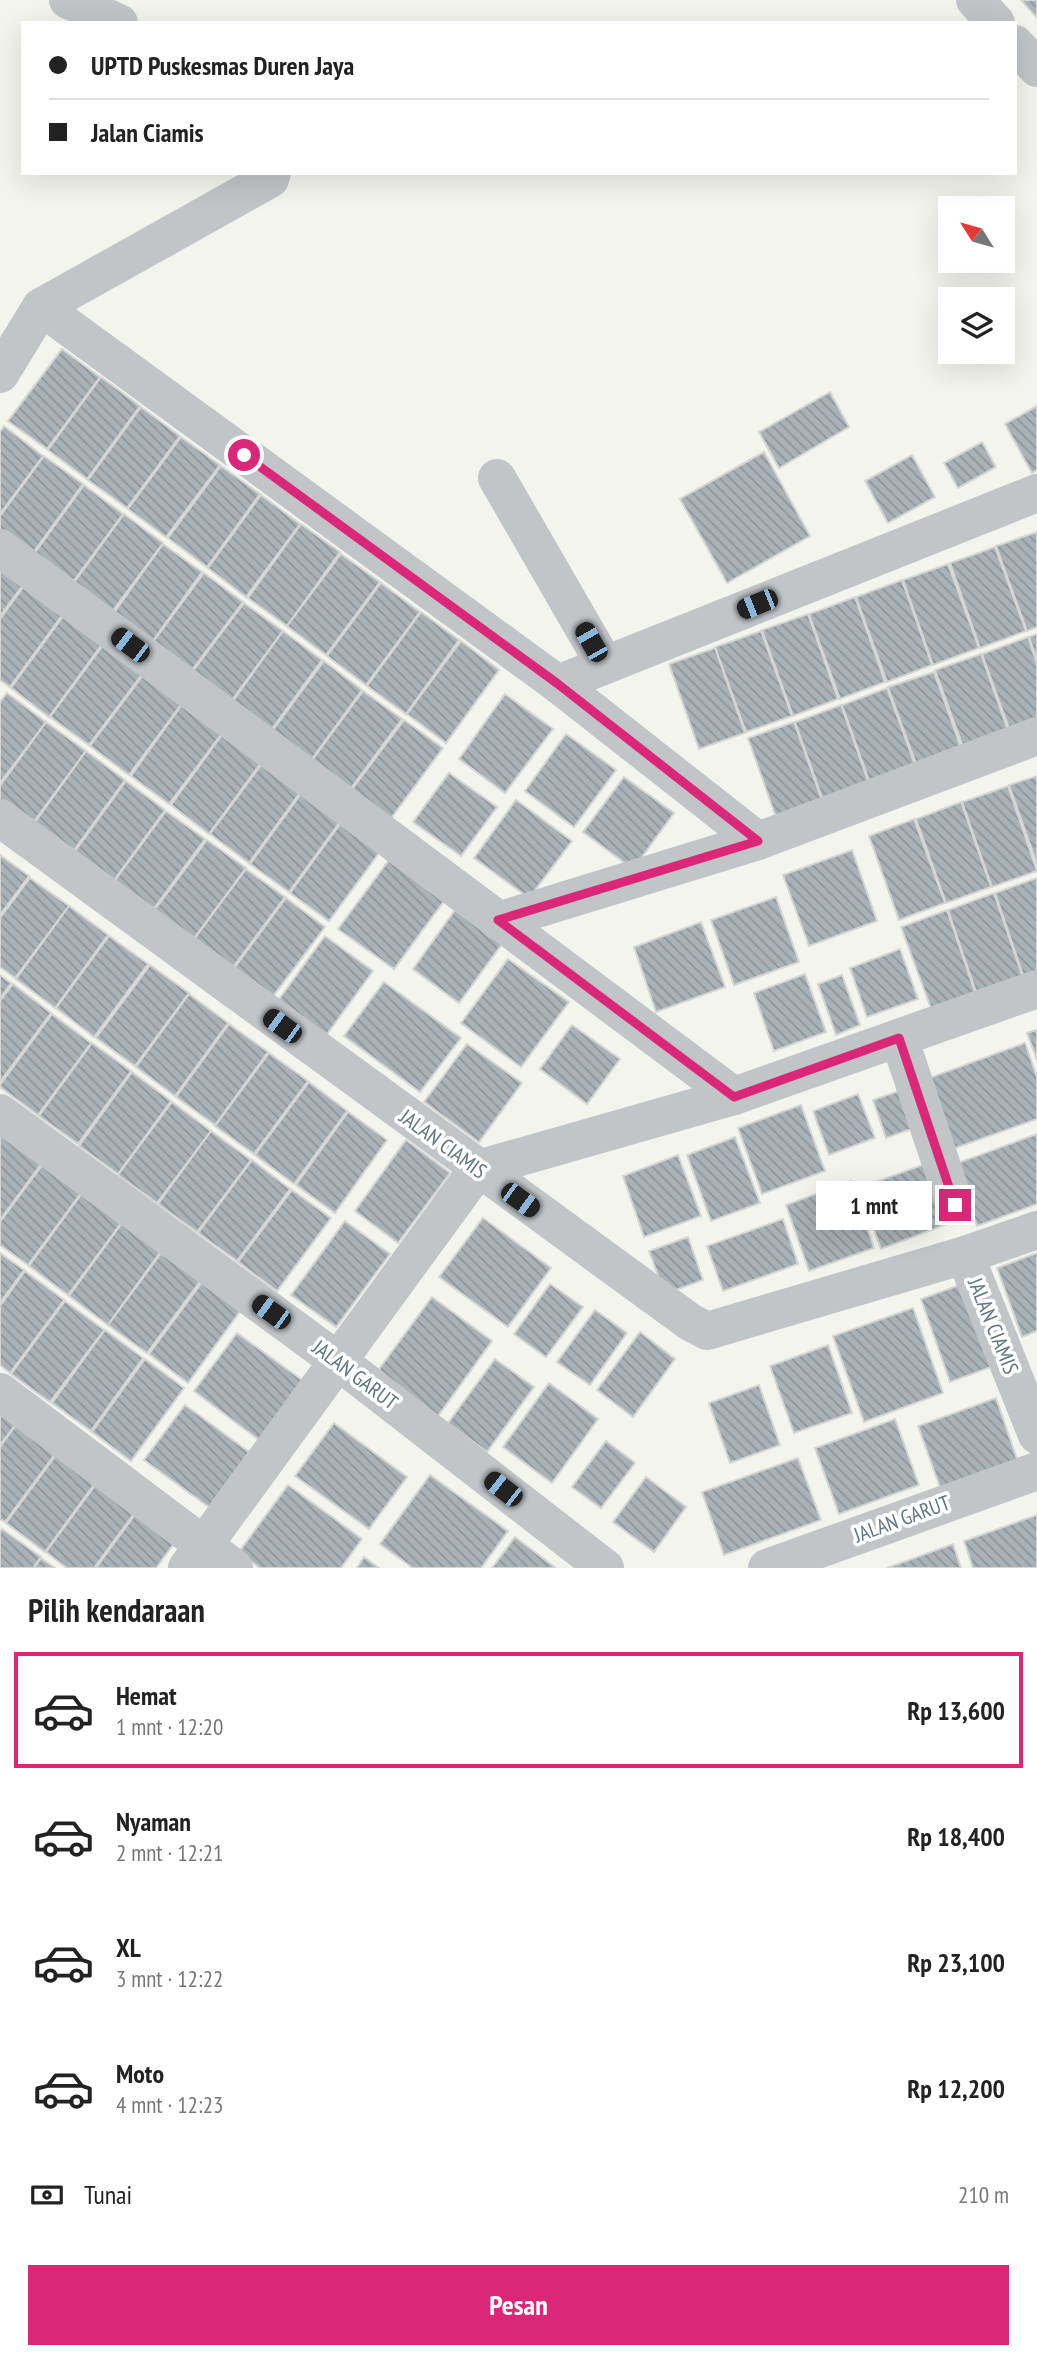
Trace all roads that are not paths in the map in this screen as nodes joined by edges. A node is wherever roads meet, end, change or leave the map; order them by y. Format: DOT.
graph roads {
  1 [pos="68,0"];
  2 [pos="975,0"];
  3 [pos="115,21"];
  4 [pos="994,21"];
  5 [pos="1017,46"];
  6 [pos="1037,68"];
  7 [pos="272,175"];
  8 [pos="41,307"];
  9 [pos="0,374"];
  10 [pos="498,478"];
  11 [pos="1037,493"];
  12 [pos="0,548"];
  13 [pos="604,665"];
  14 [pos="558,684"];
  15 [pos="1037,736"];
  16 [pos="0,818"];
  17 [pos="758,841"];
  18 [pos="498,920"];
  19 [pos="1037,989"];
  20 [pos="899,1038"];
  21 [pos="734,1097"];
  22 [pos="0,1113"];
  23 [pos="478,1169"];
  24 [pos="955,1205"];
  25 [pos="1037,1230"];
  26 [pos="965,1255"];
  27 [pos="338,1362"];
  28 [pos="0,1392"];
  29 [pos="1037,1435"];
  30 [pos="1037,1471"];
  31 [pos="195,1556"];
  32 [pos="234,1568"];
  33 [pos="605,1568"];
  34 [pos="767,1568"];
  1 -- 3 [label="street"];
  2 -- 4 [label="street"];
  5 -- 6 [label="street"];
  7 -- 8 [label="street"];
  8 -- 9 [label="street"];
  8 -- 14 [label="street"];
  10 -- 13 [label="street"];
  11 -- 13 [label="street"];
  12 -- 18 [label="street"];
  13 -- 14 [label="street"];
  14 -- 17 [label="street"];
  15 -- 17 [label="street"];
  16 -- 23 [label="street, JALAN CIAMIS"];
  17 -- 18 [label="street"];
  18 -- 21 [label="street"];
  19 -- 20 [label="street"];
  20 -- 21 [label="street"];
  20 -- 24 [label="street"];
  21 -- 23 [label="street"];
  22 -- 27 [label="street, JALAN GARUT"];
  23 -- 26 [label="street, JALAN CIAMIS"];
  23 -- 27 [label="street"];
  25 -- 26 [label="street, JALAN CIAMIS"];
  26 -- 29 [label="street, JALAN CIAMIS"];
  27 -- 31 [label="street"];
  27 -- 33 [label="street, JALAN GARUT"];
  28 -- 31 [label="street"];
  30 -- 34 [label="street, JALAN GARUT"];
  31 -- 32 [label="street"];
}
